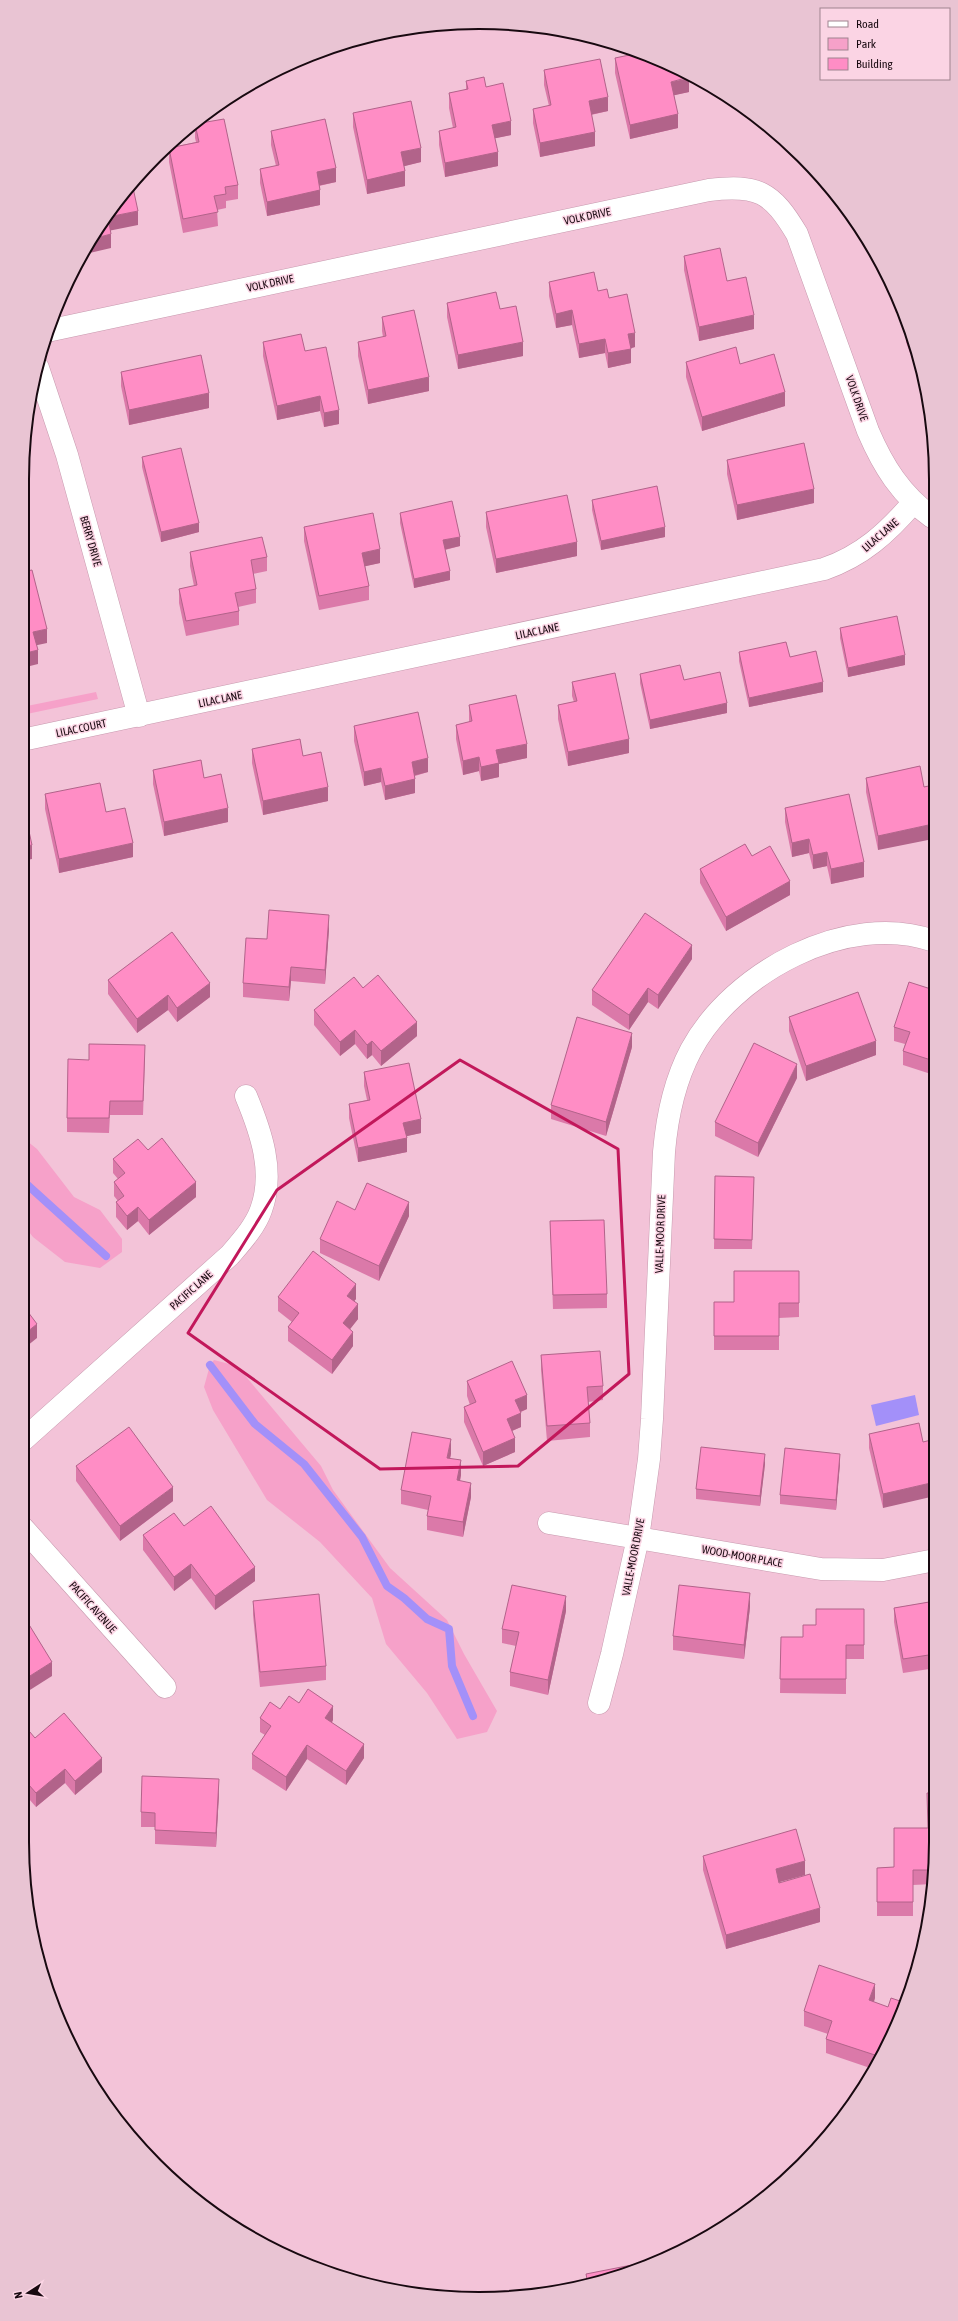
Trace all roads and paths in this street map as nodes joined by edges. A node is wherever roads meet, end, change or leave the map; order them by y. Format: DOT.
graph roads {
  1 [pos="55,329"];
  2 [pos="41,377"];
  3 [pos="913,503"];
  4 [pos="929,515"];
  5 [pos="139,716"];
  6 [pos="29,739"];
  7 [pos="929,940"];
  8 [pos="246,1096"];
  9 [pos="29,1435"];
  10 [pos="549,1523"];
  11 [pos="29,1535"];
  12 [pos="638,1538"];
  13 [pos="929,1561"];
  14 [pos="165,1687"];
  15 [pos="599,1703"];
  1 -- 3 [label="street, VOLK DRIVE"];
  2 -- 5 [label="street, BERRY DRIVE"];
  3 -- 4 [label="street, VOLK DRIVE"];
  3 -- 5 [label="street, LILAC LANE"];
  5 -- 6 [label="street, LILAC COURT"];
  7 -- 12 [label="street, VALLE-MOOR DRIVE"];
  8 -- 9 [label="street, PACIFIC LANE"];
  10 -- 12 [label="street, WOOD-MOOR PLACE"];
  11 -- 14 [label="street, PACIFIC AVENUE"];
  12 -- 13 [label="street, WOOD-MOOR PLACE"];
  12 -- 15 [label="street, VALLE-MOOR DRIVE"];
}
